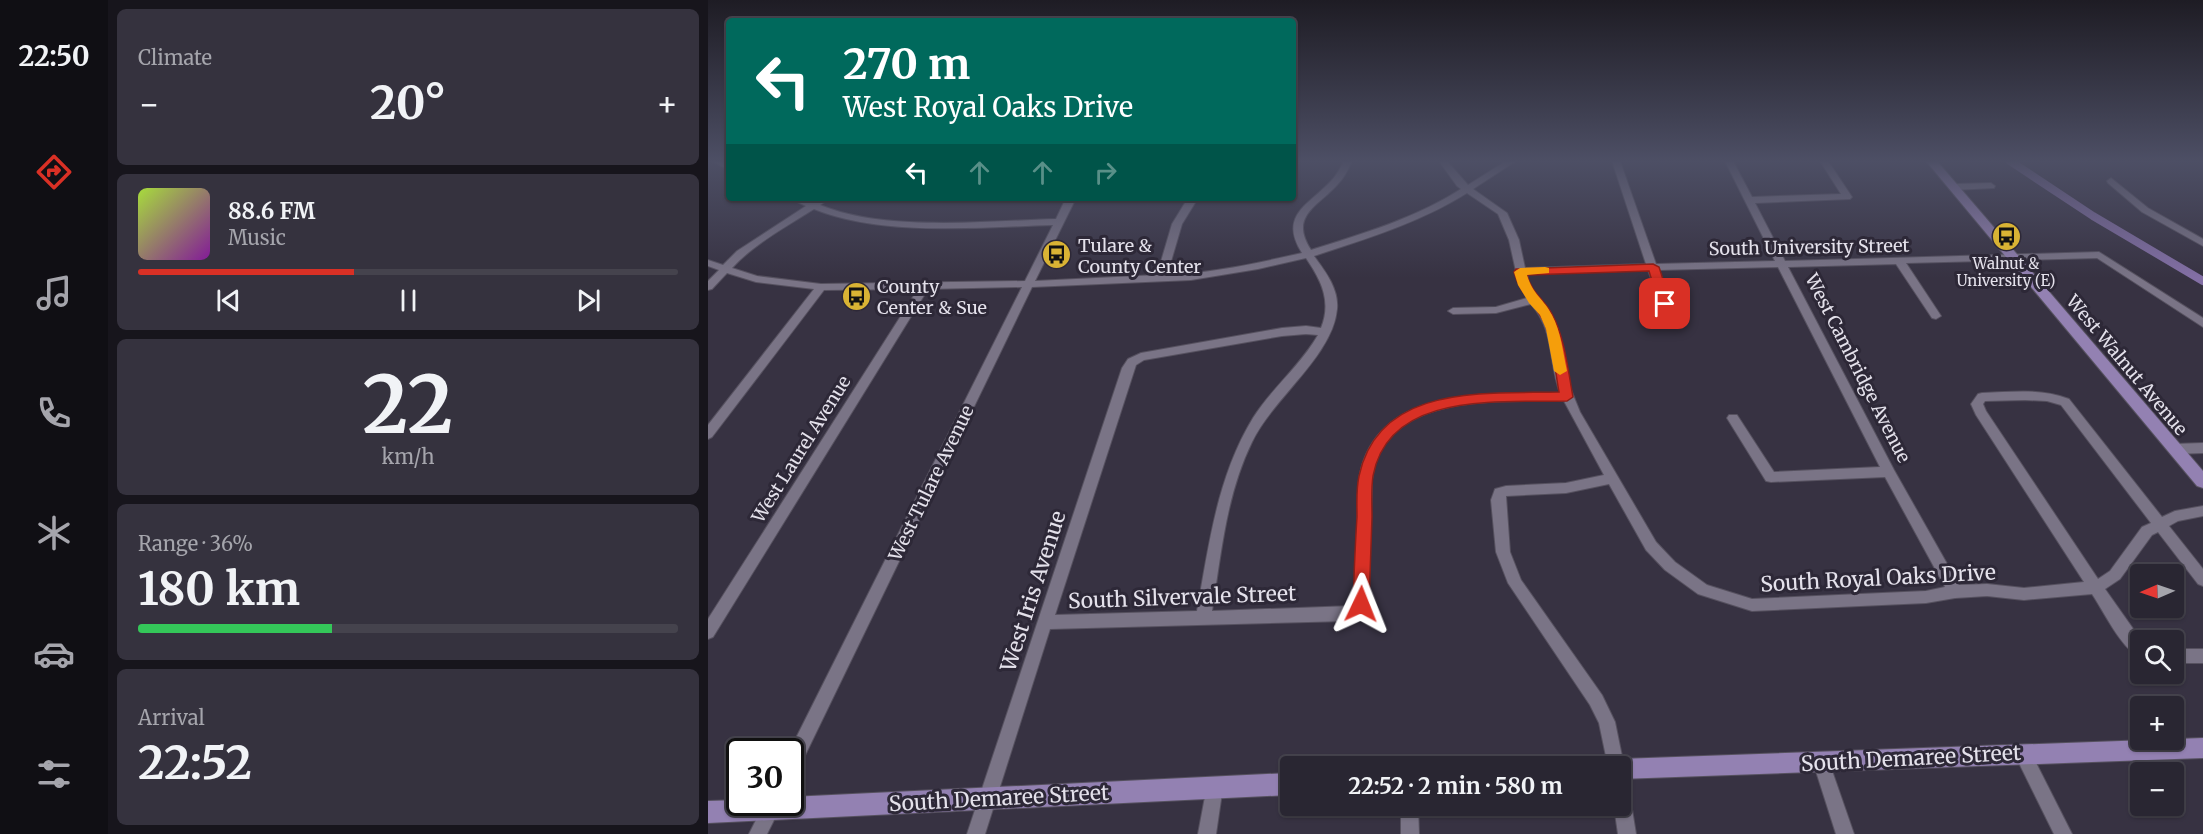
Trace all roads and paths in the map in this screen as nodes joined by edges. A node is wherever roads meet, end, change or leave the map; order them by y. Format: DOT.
graph roads {
  1 [pos="1315,200"];
  2 [pos="1449,200"];
  3 [pos="1484,200"];
  4 [pos="1630,200"];
  5 [pos="1749,200"];
  6 [pos="1964,200"];
  7 [pos="2133,200"];
  8 [pos="802,201"];
  9 [pos="822,201"];
  10 [pos="1070,201"];
  11 [pos="1191,201"];
  12 [pos="814,206"];
  13 [pos="1059,222"];
  14 [pos="2203,243"];
  15 [pos="1309,254"];
  16 [pos="2014,258"];
  17 [pos="1899,261"];
  18 [pos="708,263"];
  19 [pos="1782,264"];
  20 [pos="1653,267"];
  21 [pos="724,269"];
  22 [pos="1520,272"];
  23 [pos="1161,279"];
  24 [pos="1030,284"];
  25 [pos="925,286"];
  26 [pos="708,287"];
  27 [pos="821,287"];
  28 [pos="1533,300"];
  29 [pos="1453,311"];
  30 [pos="1936,316"];
  31 [pos="1671,322"];
  32 [pos="2203,323"];
  33 [pos="1324,332"];
  34 [pos="1567,397"];
  35 [pos="1733,418"];
  36 [pos="708,435"];
  37 [pos="2203,448"];
  38 [pos="2174,449"];
  39 [pos="1889,472"];
  40 [pos="1612,478"];
  41 [pos="2203,483"];
  42 [pos="2203,511"];
  43 [pos="2159,523"];
  44 [pos="2203,580"];
  45 [pos="2097,587"];
  46 [pos="1955,592"];
  47 [pos="1204,616"];
  48 [pos="1044,622"];
  49 [pos="708,632"];
  50 [pos="2130,639"];
  51 [pos="2184,656"];
  52 [pos="2203,656"];
  53 [pos="804,740"];
  54 [pos="2203,748"];
  55 [pos="2022,753"];
  56 [pos="1614,756"];
  57 [pos="1821,762"];
  58 [pos="1631,769"];
  59 [pos="1280,784"];
  60 [pos="1215,786"];
  61 [pos="987,799"];
  62 [pos="804,805"];
  63 [pos="726,810"];
  64 [pos="708,812"];
  65 [pos="767,816"];
  66 [pos="1410,816"];
  67 [pos="1624,816"];
  68 [pos="758,834"];
  69 [pos="976,834"];
  70 [pos="1207,834"];
  71 [pos="1410,834"];
  72 [pos="1627,834"];
  73 [pos="1845,834"];
  74 [pos="2063,834"];
  1 -- 15 [label="street"];
  2 -- 15 [label="street"];
  3 -- 22 [label="street, South Royal Oaks Drive"];
  4 -- 20 [label="street"];
  5 -- 19 [label="street, West Cambridge Avenue"];
  6 -- 16 [label="main road, West Walnut Avenue"];
  7 -- 14 [label="street"];
  8 -- 12 [label="street"];
  9 -- 12 [label="street"];
  10 -- 13 [label="street, West Tulare Avenue"];
  11 -- 23 [label="street"];
  12 -- 13 [label="street"];
  12 -- 21 [label="street"];
  13 -- 24 [label="street, West Tulare Avenue"];
  15 -- 23 [label="street"];
  15 -- 33 [label="street"];
  16 -- 17 [label="street, South University Street"];
  16 -- 32 [label="street, South University Street"];
  16 -- 38 [label="main road, West Walnut Avenue"];
  17 -- 19 [label="street, South University Street"];
  17 -- 30 [label="street"];
  18 -- 21 [label="street"];
  19 -- 20 [label="street, South University Street"];
  19 -- 39 [label="street, West Cambridge Avenue"];
  20 -- 22 [label="street, South University Street"];
  20 -- 31 [label="street"];
  21 -- 26 [label="street"];
  21 -- 27 [label="street"];
  22 -- 28 [label="street, South Royal Oaks Drive"];
  23 -- 24 [label="street"];
  24 -- 25 [label="street"];
  24 -- 53 [label="street, West Tulare Avenue"];
  25 -- 27 [label="street"];
  25 -- 49 [label="street, West Laurel Avenue"];
  27 -- 36 [label="street"];
  28 -- 29 [label="street"];
  28 -- 34 [label="street, South Royal Oaks Drive"];
  33 -- 47 [label="street"];
  33 -- 48 [label="street, West Iris Avenue"];
  34 -- 40 [label="street, South Royal Oaks Drive"];
  34 -- 47 [label="street, South Silvervale Street"];
  35 -- 39 [label="street"];
  37 -- 38 [label="street"];
  38 -- 41 [label="main road, West Walnut Avenue"];
  39 -- 46 [label="street, West Cambridge Avenue"];
  40 -- 46 [label="street, South Royal Oaks Drive"];
  40 -- 56 [label="street"];
  42 -- 43 [label="street"];
  43 -- 44 [label="street"];
  43 -- 45 [label="street"];
  43 -- 45 [label="street"];
  45 -- 46 [label="street, South Royal Oaks Drive"];
  45 -- 50 [label="street"];
  47 -- 48 [label="street, South Silvervale Street"];
  48 -- 61 [label="street, West Iris Avenue"];
  51 -- 52 [label="street"];
  54 -- 55 [label="main road, South Demaree Street"];
  55 -- 57 [label="main road, South Demaree Street"];
  55 -- 74 [label="street"];
  57 -- 58 [label="main road, South Demaree Street"];
  57 -- 73 [label="street"];
  59 -- 60 [label="main road, South Demaree Street"];
  60 -- 61 [label="main road, South Demaree Street"];
  60 -- 70 [label="street"];
  61 -- 62 [label="main road, South Demaree Street"];
  61 -- 69 [label="street, West Iris Avenue"];
  63 -- 64 [label="main road, South Demaree Street"];
  65 -- 68 [label="street"];
  66 -- 71 [label="street"];
  67 -- 72 [label="street"];
}
